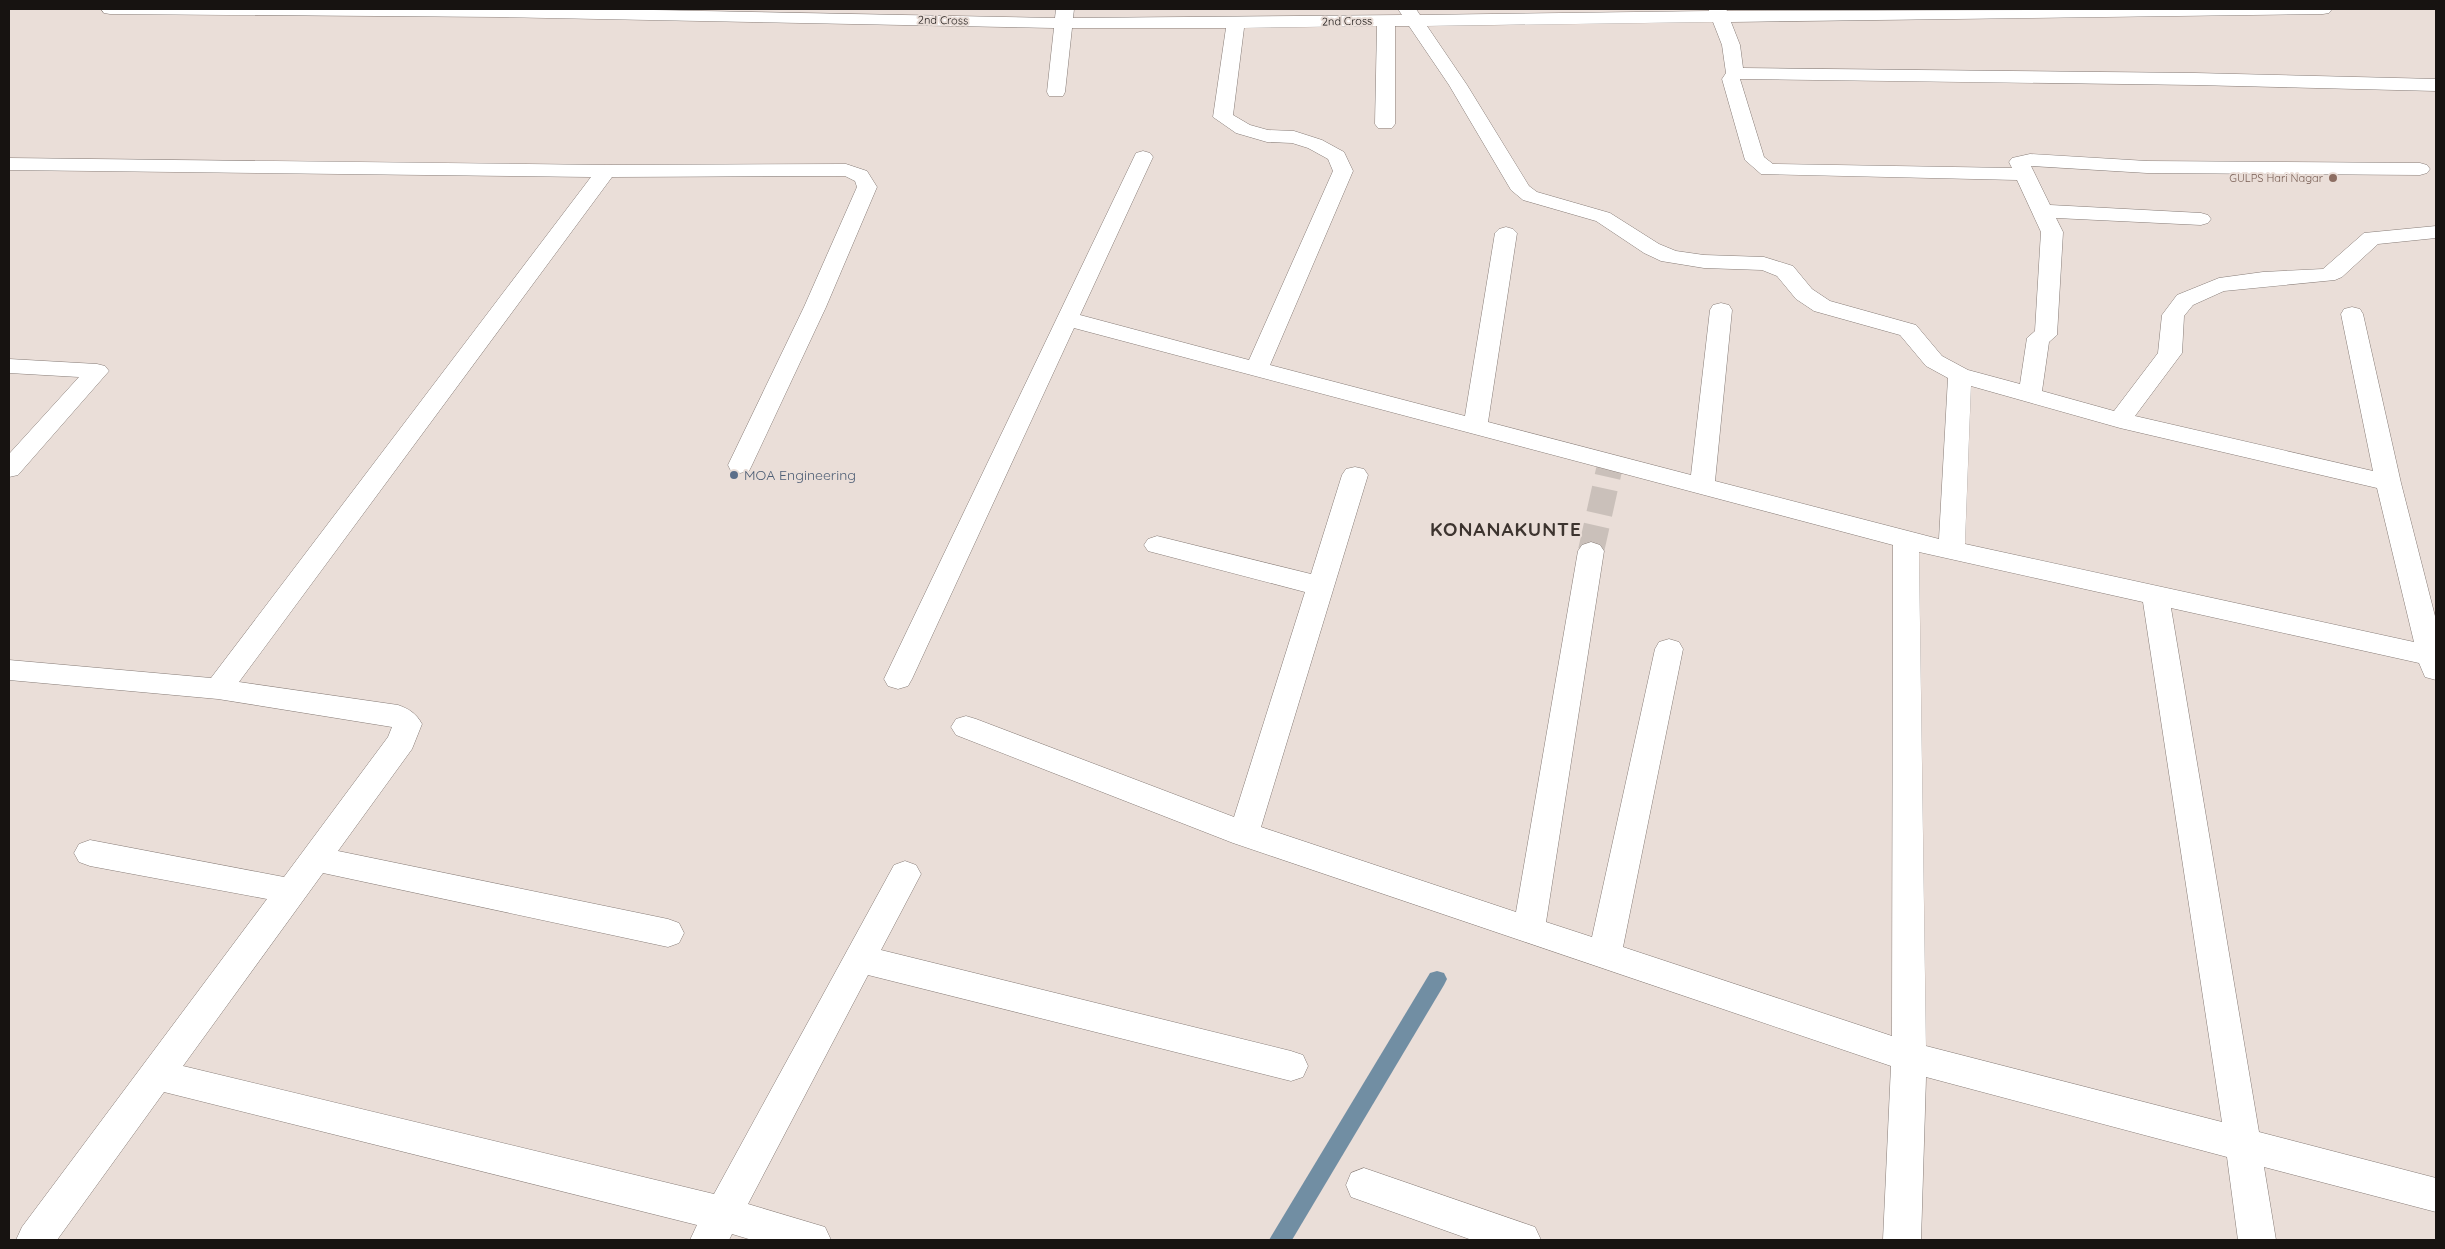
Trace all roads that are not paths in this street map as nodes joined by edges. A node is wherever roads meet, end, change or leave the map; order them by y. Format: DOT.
graph roads {
  1 [pos="110,9"];
  2 [pos="2323,9"];
  3 [pos="1719,13"];
  4 [pos="800,14"];
  5 [pos="956,14"];
  6 [pos="1411,14"];
  7 [pos="1064,16"];
  8 [pos="1212,16"];
  9 [pos="1386,20"];
  10 [pos="1236,23"];
  11 [pos="1735,73"];
  12 [pos="2436,85"];
  13 [pos="1056,92"];
  14 [pos="1385,124"];
  15 [pos="1143,157"];
  16 [pos="9,164"];
  17 [pos="2420,169"];
  18 [pos="606,171"];
  19 [pos="2024,174"];
  20 [pos="2042,211"];
  21 [pos="2201,219"];
  22 [pos="2436,232"];
  23 [pos="1506,233"];
  24 [pos="1721,310"];
  25 [pos="2352,314"];
  26 [pos="1067,319"];
  27 [pos="9,366"];
  28 [pos="1257,369"];
  29 [pos="1960,375"];
  30 [pos="2030,395"];
  31 [pos="2120,420"];
  32 [pos="1475,426"];
  33 [pos="740,465"];
  34 [pos="9,469"];
  35 [pos="1354,474"];
  36 [pos="2388,483"];
  37 [pos="1702,486"];
  38 [pos="1906,540"];
  39 [pos="1157,545"];
  40 [pos="1952,550"];
  41 [pos="1591,551"];
  42 [pos="1320,586"];
  43 [pos="2154,594"];
  44 [pos="1669,649"];
  45 [pos="2434,662"];
  46 [pos="9,670"];
  47 [pos="898,679"];
  48 [pos="218,689"];
  49 [pos="966,727"];
  50 [pos="1244,834"];
  51 [pos="90,853"];
  52 [pos="315,859"];
  53 [pos="905,874"];
  54 [pos="292,891"];
  55 [pos="1529,928"];
  56 [pos="668,933"];
  57 [pos="1605,954"];
  58 [pos="859,959"];
  59 [pos="1909,1057"];
  60 [pos="1290,1066"];
  61 [pos="157,1075"];
  62 [pos="2244,1144"];
  63 [pos="1364,1186"];
  64 [pos="2436,1195"];
  65 [pos="716,1227"];
  66 [pos="35,1240"];
  67 [pos="812,1240"];
  68 [pos="1522,1240"];
  69 [pos="1902,1240"];
  70 [pos="2257,1240"];
  1 -- 4 [label="street, 2nd Cross"];
  2 -- 3 [label="street, 2nd Cross"];
  3 -- 6 [label="street, 2nd Cross"];
  3 -- 11 [label="street"];
  4 -- 5 [label="street, 2nd Cross"];
  5 -- 7 [label="street, 2nd Cross"];
  6 -- 9 [label="street, 2nd Cross"];
  6 -- 29 [label="street"];
  7 -- 8 [label="street, 2nd Cross"];
  7 -- 13 [label="street"];
  8 -- 10 [label="street, 2nd Cross"];
  9 -- 10 [label="street, 2nd Cross"];
  9 -- 14 [label="street"];
  10 -- 28 [label="street"];
  11 -- 12 [label="street"];
  11 -- 19 [label="street"];
  15 -- 26 [label="street"];
  16 -- 18 [label="street"];
  17 -- 19 [label="street"];
  18 -- 33 [label="street"];
  18 -- 48 [label="street"];
  19 -- 20 [label="street"];
  20 -- 21 [label="street"];
  20 -- 30 [label="street"];
  22 -- 31 [label="street"];
  23 -- 32 [label="street"];
  24 -- 37 [label="street"];
  25 -- 36 [label="street"];
  26 -- 28 [label="street"];
  26 -- 47 [label="street"];
  27 -- 34 [label="street"];
  28 -- 32 [label="street"];
  29 -- 30 [label="street"];
  29 -- 40 [label="street"];
  30 -- 31 [label="street"];
  31 -- 36 [label="street"];
  32 -- 37 [label="street"];
  35 -- 42 [label="street"];
  36 -- 45 [label="street"];
  37 -- 38 [label="street"];
  38 -- 40 [label="street"];
  38 -- 59 [label="street"];
  39 -- 42 [label="street"];
  40 -- 43 [label="street"];
  41 -- 55 [label="street"];
  42 -- 50 [label="street"];
  43 -- 45 [label="street"];
  43 -- 62 [label="street"];
  44 -- 57 [label="street"];
  46 -- 48 [label="street"];
  48 -- 52 [label="street"];
  49 -- 50 [label="street"];
  50 -- 55 [label="street"];
  51 -- 54 [label="street"];
  52 -- 54 [label="street"];
  52 -- 56 [label="street"];
  53 -- 58 [label="street"];
  54 -- 61 [label="street"];
  55 -- 57 [label="street"];
  57 -- 59 [label="street"];
  58 -- 60 [label="street"];
  58 -- 65 [label="street"];
  59 -- 62 [label="street"];
  59 -- 69 [label="street"];
  61 -- 65 [label="street"];
  61 -- 66 [label="street"];
  62 -- 64 [label="street"];
  62 -- 70 [label="street"];
  63 -- 68 [label="street"];
  65 -- 67 [label="street"];
}
